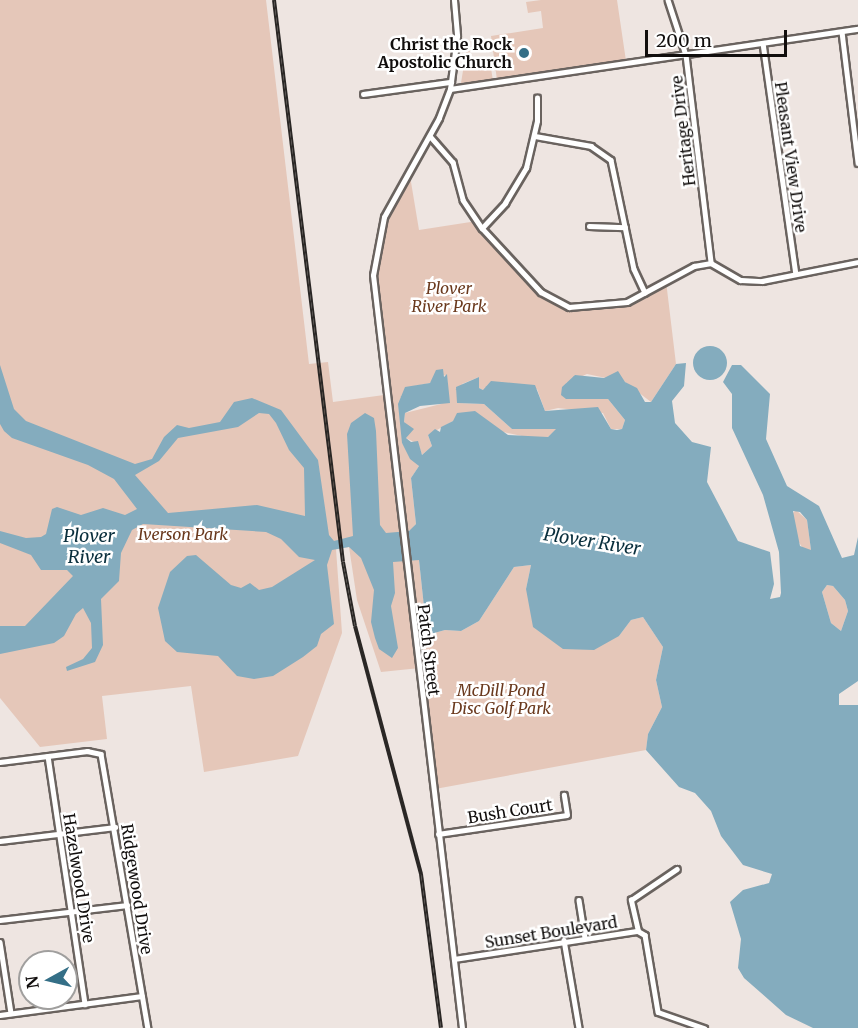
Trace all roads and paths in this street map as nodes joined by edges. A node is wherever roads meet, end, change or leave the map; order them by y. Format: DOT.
graph roads {
  1 [pos="454,0"];
  2 [pos="668,0"];
  3 [pos="858,29"];
  4 [pos="842,32"];
  5 [pos="763,43"];
  6 [pos="686,54"];
  7 [pos="451,82"];
  8 [pos="450,89"];
  9 [pos="363,94"];
  10 [pos="537,98"];
  11 [pos="430,136"];
  12 [pos="535,136"];
  13 [pos="858,163"];
  14 [pos="589,226"];
  15 [pos="625,227"];
  16 [pos="482,228"];
  17 [pos="858,262"];
  18 [pos="711,263"];
  19 [pos="796,274"];
  20 [pos="645,292"];
  21 [pos="48,756"];
  22 [pos="0,762"];
  23 [pos="564,795"];
  24 [pos="115,827"];
  25 [pos="60,834"];
  26 [pos="438,834"];
  27 [pos="0,841"];
  28 [pos="677,869"];
  29 [pos="579,900"];
  30 [pos="127,904"];
  31 [pos="72,911"];
  32 [pos="0,920"];
  33 [pos="638,931"];
  34 [pos="585,937"];
  35 [pos="564,940"];
  36 [pos="0,942"];
  37 [pos="454,959"];
  38 [pos="142,996"];
  39 [pos="85,1004"];
  40 [pos="11,1013"];
  41 [pos="0,1015"];
  42 [pos="148,1028"];
  43 [pos="462,1028"];
  44 [pos="579,1028"];
  45 [pos="704,1028"];
  1 -- 7 [label="street, Patch Street"];
  2 -- 6 [label="street, Heritage Drive"];
  3 -- 4 [label="street"];
  4 -- 5 [label="street"];
  4 -- 13 [label="street"];
  5 -- 6 [label="street"];
  5 -- 19 [label="street, Pleasant View Drive"];
  6 -- 8 [label="street"];
  6 -- 18 [label="street, Heritage Drive"];
  7 -- 8 [label="street, Patch Street"];
  7 -- 9 [label="street"];
  8 -- 11 [label="street, Patch Street"];
  10 -- 12 [label="street"];
  11 -- 16 [label="street"];
  11 -- 26 [label="street, Patch Street"];
  12 -- 15 [label="street"];
  12 -- 16 [label="street"];
  14 -- 15 [label="street"];
  15 -- 20 [label="street"];
  16 -- 20 [label="street"];
  17 -- 19 [label="street"];
  18 -- 19 [label="street"];
  18 -- 20 [label="street"];
  21 -- 22 [label="street"];
  21 -- 24 [label="street, Ridgewood Drive"];
  21 -- 25 [label="street, Hazelwood Drive"];
  23 -- 26 [label="street, Bush Court"];
  24 -- 25 [label="street"];
  24 -- 30 [label="street, Ridgewood Drive"];
  25 -- 27 [label="street"];
  25 -- 31 [label="street, Hazelwood Drive"];
  26 -- 37 [label="street, Patch Street"];
  28 -- 33 [label="street, Sunset Boulevard"];
  29 -- 34 [label="street"];
  30 -- 31 [label="street"];
  30 -- 38 [label="street, Ridgewood Drive"];
  31 -- 32 [label="street"];
  31 -- 39 [label="street, Hazelwood Drive"];
  33 -- 34 [label="street, Sunset Boulevard"];
  33 -- 45 [label="street"];
  34 -- 35 [label="street, Sunset Boulevard"];
  35 -- 37 [label="street, Sunset Boulevard"];
  35 -- 44 [label="street"];
  36 -- 40 [label="street"];
  37 -- 43 [label="street, Patch Street"];
  38 -- 39 [label="street"];
  38 -- 42 [label="street, Ridgewood Drive"];
  39 -- 40 [label="street"];
  40 -- 41 [label="street"];
}
